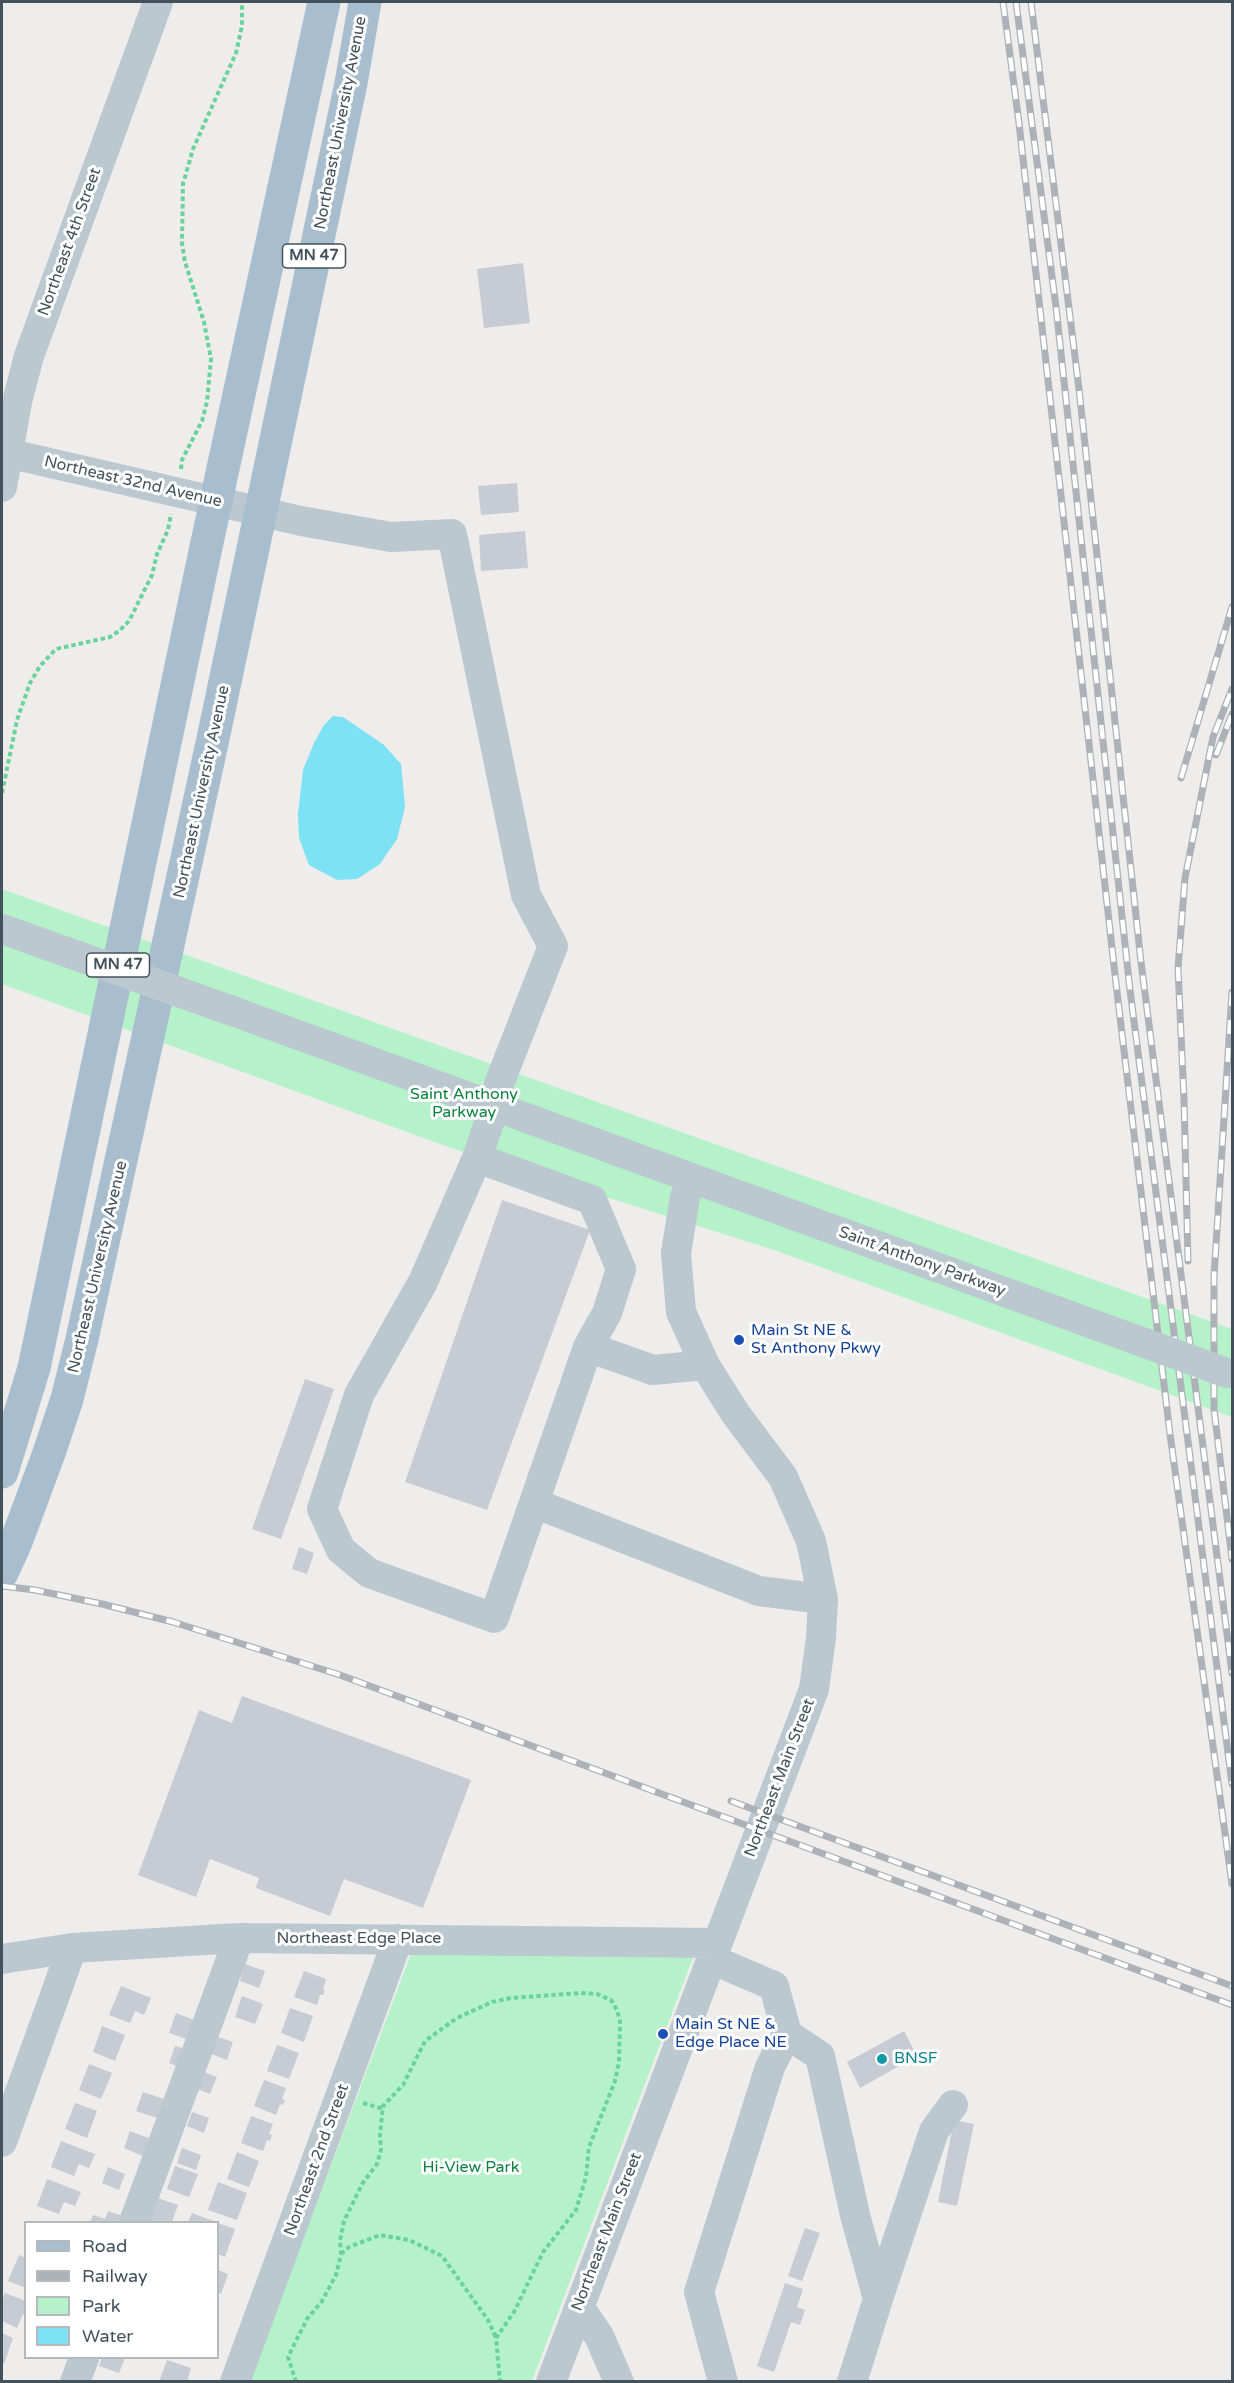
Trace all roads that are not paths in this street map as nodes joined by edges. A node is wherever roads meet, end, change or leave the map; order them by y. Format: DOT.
graph roads {
  1 [pos="158,2"];
  2 [pos="324,2"];
  3 [pos="365,2"];
  4 [pos="7,453"];
  5 [pos="2,487"];
  6 [pos="217,501"];
  7 [pos="260,510"];
  8 [pos="2,928"];
  9 [pos="494,1108"];
  10 [pos="477,1158"];
  11 [pos="692,1179"];
  12 [pos="588,1347"];
  13 [pos="705,1365"];
  14 [pos="1230,1374"];
  15 [pos="2,1472"];
  16 [pos="534,1503"];
  17 [pos="2,1573"];
  18 [pos="823,1599"];
  19 [pos="239,1938"];
  20 [pos="398,1939"];
  21 [pos="72,1948"];
  22 [pos="714,1951"];
  23 [pos="2,1959"];
  24 [pos="787,2034"];
  25 [pos="953,2105"];
  26 [pos="2,2142"];
  27 [pos="135,2221"];
  28 [pos="878,2299"];
  29 [pos="579,2307"];
  30 [pos="84,2359"];
  31 [pos="75,2382"];
  32 [pos="235,2382"];
  33 [pos="551,2382"];
  34 [pos="619,2382"];
  35 [pos="723,2382"];
  36 [pos="852,2382"];
  1 -- 4 [label="street, Northeast 4th Street"];
  2 -- 6 [label="main road, MN 47"];
  3 -- 7 [label="main road, Northeast University Avenue / MN 47"];
  4 -- 5 [label="street, Northeast 4th Street"];
  4 -- 6 [label="street, Northeast 32nd Avenue"];
  6 -- 7 [label="street, Northeast 32nd Avenue"];
  6 -- 15 [label="main road, MN 47"];
  7 -- 9 [label="street, Northeast 32nd Avenue"];
  7 -- 17 [label="main road, Northeast University Avenue / MN 47"];
  8 -- 9 [label="street, Saint Anthony Parkway, bridge"];
  9 -- 10 [label="street"];
  9 -- 11 [label="street, Saint Anthony Parkway"];
  10 -- 12 [label="street"];
  10 -- 16 [label="street"];
  11 -- 13 [label="street, Northeast Main Street"];
  11 -- 14 [label="street, Saint Anthony Parkway, bridge"];
  12 -- 13 [label="street"];
  12 -- 16 [label="street"];
  13 -- 18 [label="street, Northeast Main Street"];
  16 -- 18 [label="street"];
  18 -- 22 [label="street, Northeast Main Street"];
  19 -- 20 [label="street, Northeast Edge Place"];
  19 -- 21 [label="street, Northeast Edge Place"];
  19 -- 27 [label="street"];
  20 -- 22 [label="street, Northeast Edge Place"];
  20 -- 32 [label="street, Northeast 2nd Street"];
  21 -- 23 [label="street, Northeast Edge Place"];
  21 -- 26 [label="street"];
  22 -- 24 [label="street"];
  22 -- 29 [label="street, Northeast Main Street"];
  24 -- 28 [label="street"];
  24 -- 35 [label="street"];
  25 -- 28 [label="street"];
  28 -- 36 [label="street"];
  29 -- 33 [label="street, Northeast Main Street"];
  29 -- 34 [label="street"];
  30 -- 31 [label="street"];
}
